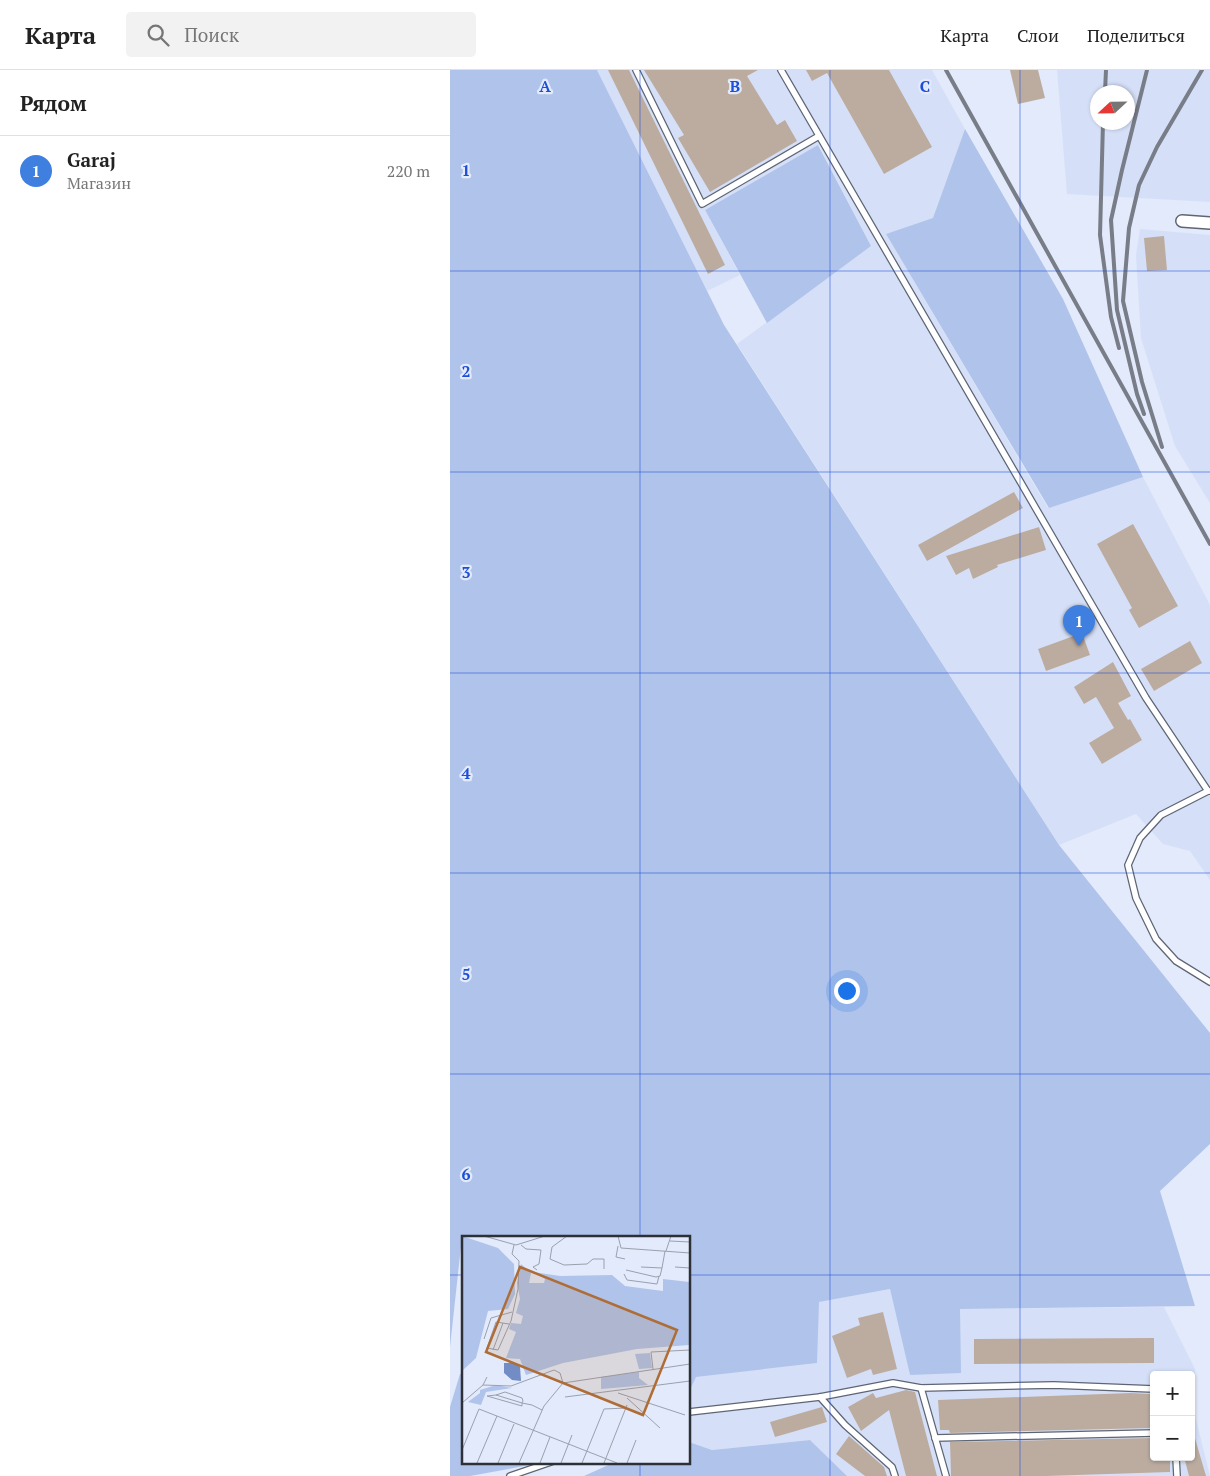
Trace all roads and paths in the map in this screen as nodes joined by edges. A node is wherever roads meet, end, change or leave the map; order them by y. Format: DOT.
graph roads {
  1 [pos="636,70"];
  2 [pos="781,70"];
  3 [pos="819,136"];
  4 [pos="1182,221"];
  5 [pos="1210,225"];
  6 [pos="1209,791"];
  7 [pos="1210,982"];
  8 [pos="921,1388"];
  9 [pos="1150,1389"];
  10 [pos="820,1396"];
  11 [pos="690,1412"];
  12 [pos="1150,1433"];
  13 [pos="935,1438"];
  14 [pos="1176,1461"];
  15 [pos="545,1464"];
  16 [pos="510,1476"];
  17 [pos="895,1476"];
  18 [pos="946,1476"];
  19 [pos="1176,1476"];
  1 -- 3 [label="lane"];
  2 -- 3 [label="lane"];
  3 -- 6 [label="lane"];
  4 -- 5 [label="street"];
  6 -- 7 [label="lane"];
  8 -- 9 [label="lane"];
  8 -- 10 [label="lane"];
  8 -- 13 [label="lane"];
  10 -- 11 [label="lane"];
  10 -- 17 [label="lane"];
  12 -- 13 [label="lane"];
  13 -- 18 [label="lane"];
  14 -- 19 [label="lane"];
  15 -- 16 [label="lane"];
}
